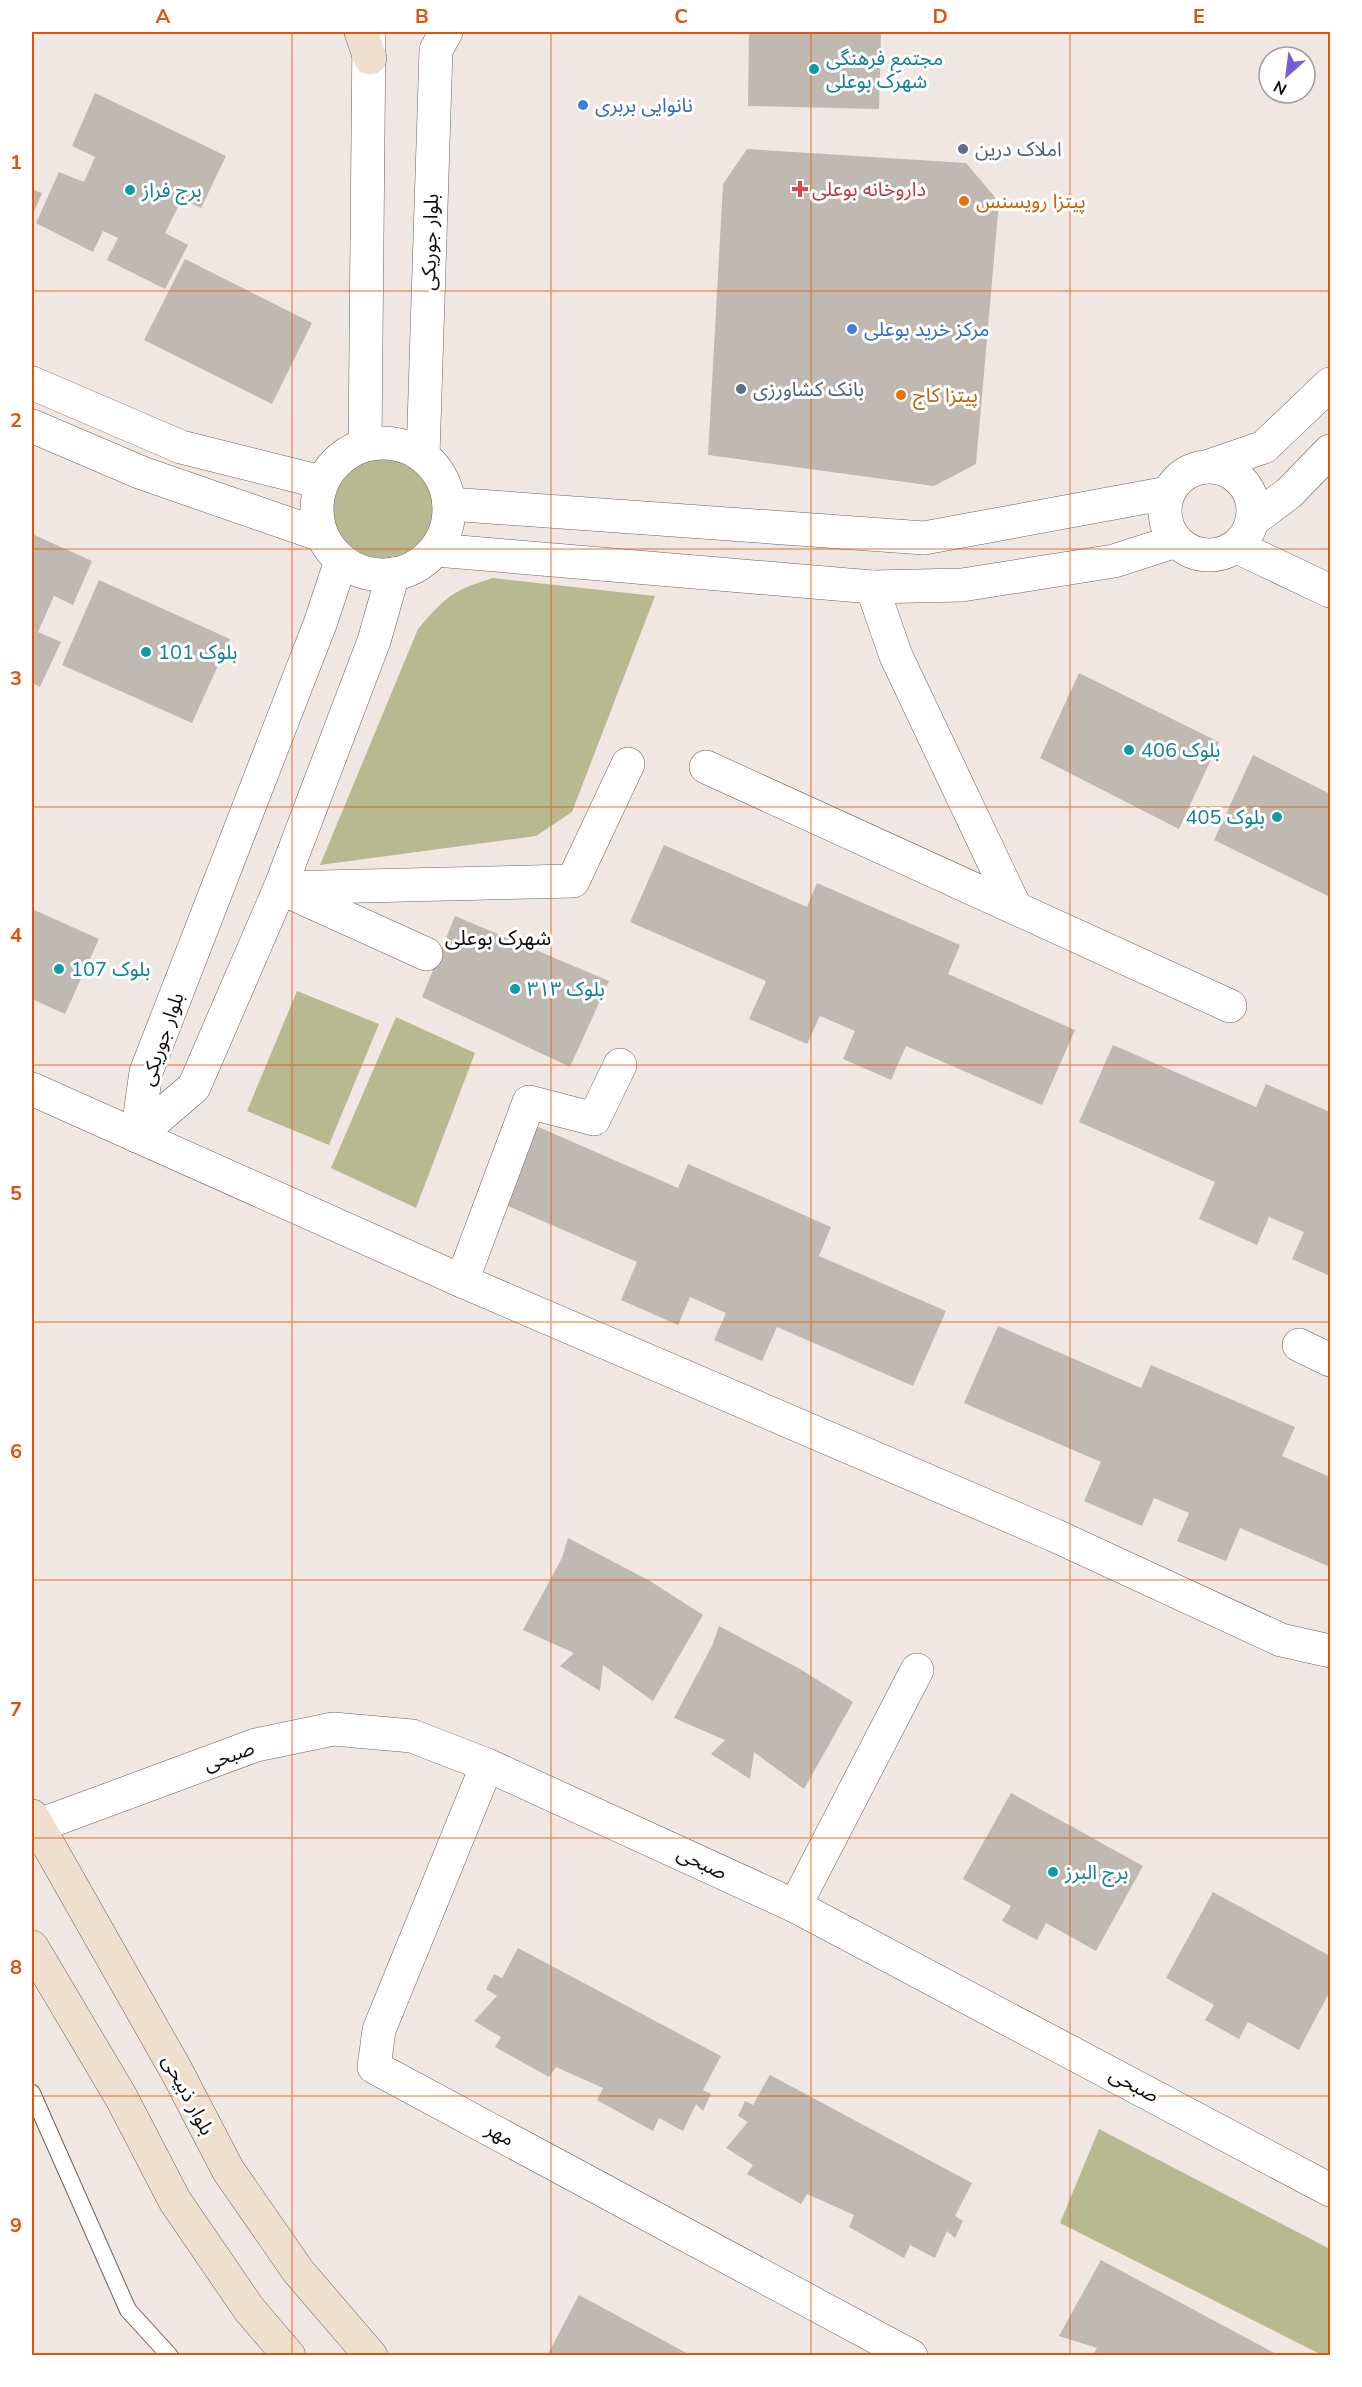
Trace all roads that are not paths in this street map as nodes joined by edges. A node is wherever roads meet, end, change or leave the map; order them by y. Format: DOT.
graph roads {
  1 [pos="446,32"];
  2 [pos="366,40"];
  3 [pos="32,383"];
  4 [pos="1330,384"];
  5 [pos="32,426"];
  6 [pos="365,444"];
  7 [pos="1330,451"];
  8 [pos="423,456"];
  9 [pos="1206,467"];
  10 [pos="321,482"];
  11 [pos="1168,494"];
  12 [pos="449,504"];
  13 [pos="1245,534"];
  14 [pos="321,535"];
  15 [pos="1176,541"];
  16 [pos="435,550"];
  17 [pos="341,561"];
  18 [pos="393,574"];
  19 [pos="872,587"];
  20 [pos="1330,591"];
  21 [pos="628,764"];
  22 [pos="706,767"];
  23 [pos="280,888"];
  24 [pos="1015,907"];
  25 [pos="426,954"];
  26 [pos="1230,1006"];
  27 [pos="620,1065"];
  28 [pos="32,1089"];
  29 [pos="137,1136"];
  30 [pos="462,1281"];
  31 [pos="1299,1345"];
  32 [pos="1330,1360"];
  33 [pos="1330,1651"];
  34 [pos="917,1670"];
  35 [pos="487,1765"];
  36 [pos="33,1824"];
  37 [pos="795,1906"];
  38 [pos="32,1947"];
  39 [pos="32,2093"];
  40 [pos="1330,2190"];
  41 [pos="170,2355"];
  42 [pos="289,2355"];
  43 [pos="371,2355"];
  44 [pos="911,2355"];
  1 -- 8 [label="street, بلوار جوریکی"];
  2 -- 6 [label="street"];
  3 -- 10 [label="street"];
  4 -- 9 [label="street"];
  5 -- 14 [label="street"];
  6 -- 8 [label="street"];
  6 -- 10 [label="street"];
  7 -- 13 [label="street"];
  8 -- 12 [label="street"];
  9 -- 11 [label="street"];
  9 -- 13 [label="street"];
  10 -- 14 [label="street"];
  11 -- 12 [label="street"];
  11 -- 15 [label="street"];
  12 -- 16 [label="street"];
  13 -- 15 [label="street"];
  13 -- 20 [label="street"];
  14 -- 17 [label="street"];
  15 -- 19 [label="street"];
  16 -- 18 [label="street"];
  16 -- 19 [label="street"];
  17 -- 18 [label="street"];
  17 -- 29 [label="street, بلوار جوریکی"];
  18 -- 23 [label="street, بلوار جوریکی"];
  19 -- 24 [label="street"];
  21 -- 23 [label="street"];
  22 -- 24 [label="street"];
  23 -- 25 [label="street"];
  23 -- 29 [label="street, بلوار جوریکی"];
  24 -- 26 [label="street"];
  27 -- 30 [label="street"];
  28 -- 29 [label="street"];
  29 -- 30 [label="street"];
  30 -- 33 [label="street"];
  31 -- 32 [label="street"];
  34 -- 37 [label="street"];
  35 -- 36 [label="street, صبحی"];
  35 -- 37 [label="street, صبحی"];
  35 -- 44 [label="street, مهر"];
  36 -- 43 [label="main road, بلوار ذبیحی"];
  37 -- 40 [label="street, صبحی"];
  38 -- 42 [label="main road"];
  39 -- 41 [label="lane"];
}
